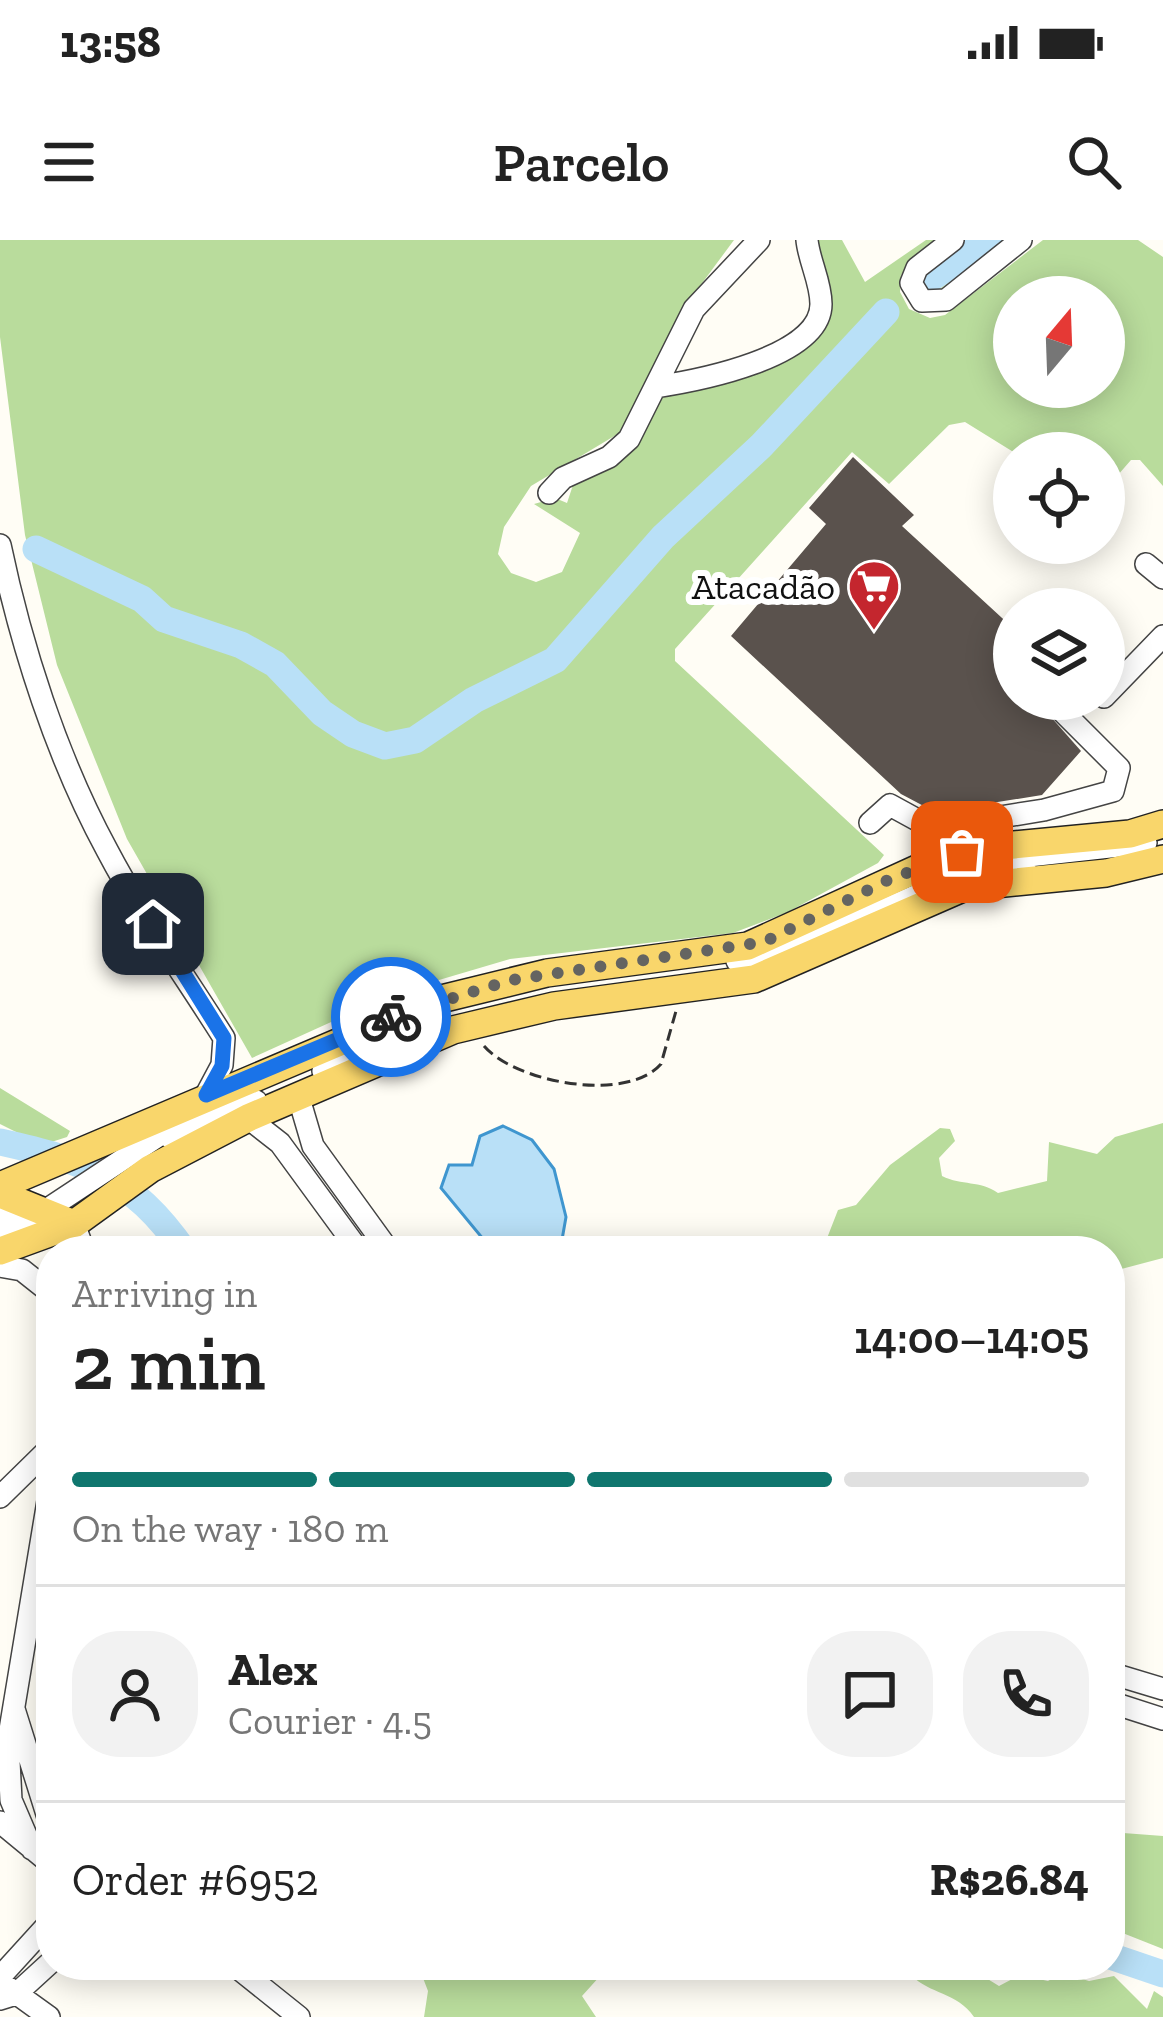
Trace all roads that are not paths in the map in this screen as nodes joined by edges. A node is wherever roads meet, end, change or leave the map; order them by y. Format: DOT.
graph roads {
  1 [pos="758,240"];
  2 [pos="807,240"];
  3 [pos="953,240"];
  4 [pos="1021,240"];
  5 [pos="655,387"];
  6 [pos="549,493"];
  7 [pos="0,545"];
  8 [pos="1163,636"];
  9 [pos="1125,676"];
  10 [pos="1071,720"];
  11 [pos="870,823"];
  12 [pos="1163,824"];
  13 [pos="1163,836"];
  14 [pos="1163,847"];
  15 [pos="1163,862"];
  16 [pos="206,1095"];
  17 [pos="298,1095"];
  18 [pos="248,1118"];
  19 [pos="137,1163"];
  20 [pos="0,1190"];
  21 [pos="48,1209"];
  22 [pos="0,1216"];
  23 [pos="81,1230"];
  24 [pos="0,1233"];
  25 [pos="348,1236"];
  26 [pos="378,1236"];
  27 [pos="36,1252"];
  28 [pos="5,1268"];
  29 [pos="36,1269"];
  30 [pos="36,1285"];
  31 [pos="36,1462"];
  32 [pos="0,1497"];
  33 [pos="36,1587"];
  34 [pos="1125,1678"];
  35 [pos="1163,1689"];
  36 [pos="1125,1707"];
  37 [pos="14,1708"];
  38 [pos="1163,1719"];
  39 [pos="36,1789"];
  40 [pos="4,1791"];
  41 [pos="36,1799"];
  42 [pos="0,1822"];
  43 [pos="32,1849"];
  44 [pos="36,1852"];
  45 [pos="36,1942"];
  46 [pos="36,1970"];
  47 [pos="253,1980"];
  48 [pos="4,1988"];
  49 [pos="49,2017"];
  50 [pos="299,2017"];
  1 -- 5 [label="street"];
  2 -- 5 [label="street"];
  3 -- 4 [label="street"];
  5 -- 6 [label="street"];
  7 -- 16 [label="street"];
  8 -- 9 [label="street"];
  10 -- 11 [label="street"];
  12 -- 16 [label="main road"];
  13 -- 19 [label="street"];
  14 -- 19 [label="street"];
  15 -- 17 [label="main road"];
  16 -- 20 [label="main road"];
  17 -- 18 [label="main road"];
  17 -- 26 [label="street"];
  18 -- 19 [label="main road"];
  18 -- 25 [label="street"];
  19 -- 23 [label="main road"];
  20 -- 21 [label="main road"];
  21 -- 22 [label="street"];
  21 -- 23 [label="main road"];
  21 -- 24 [label="street"];
  27 -- 28 [label="main road"];
  28 -- 29 [label="street"];
  28 -- 30 [label="street"];
  31 -- 32 [label="street"];
  33 -- 37 [label="street"];
  34 -- 35 [label="street"];
  36 -- 38 [label="street"];
  37 -- 39 [label="street"];
  37 -- 40 [label="street"];
  40 -- 41 [label="street"];
  40 -- 43 [label="street"];
  42 -- 43 [label="street"];
  43 -- 44 [label="street"];
  45 -- 48 [label="street"];
  46 -- 48 [label="street"];
  47 -- 50 [label="street"];
  48 -- 49 [label="street"];
}
